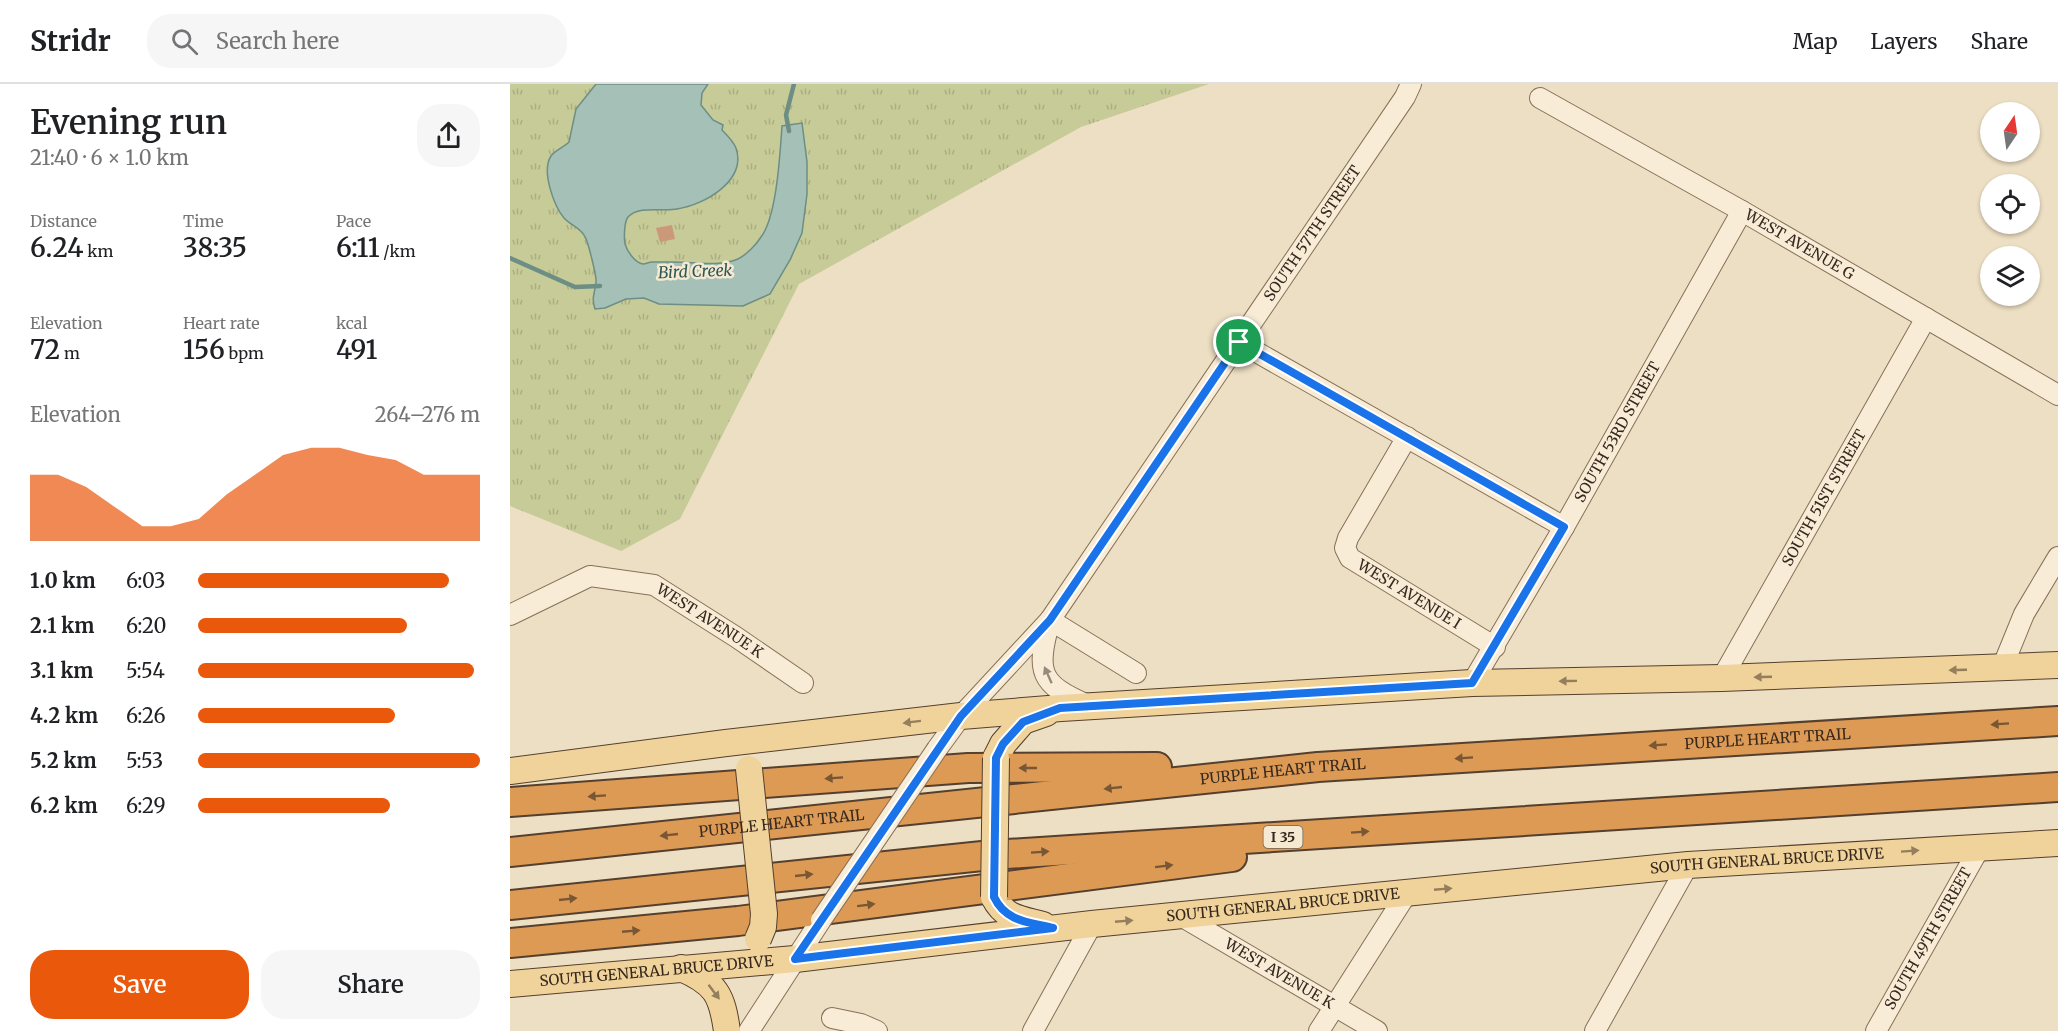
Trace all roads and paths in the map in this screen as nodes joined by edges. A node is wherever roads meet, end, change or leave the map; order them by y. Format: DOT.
graph roads {
  1 [pos="1411,84"];
  2 [pos="1540,98"];
  3 [pos="1742,211"];
  4 [pos="1926,318"];
  5 [pos="1239,342"];
  6 [pos="2058,395"];
  7 [pos="1407,437"];
  8 [pos="1564,527"];
  9 [pos="2058,556"];
  10 [pos="510,615"];
  11 [pos="1050,620"];
  12 [pos="1495,647"];
  13 [pos="2058,665"];
  14 [pos="2002,668"];
  15 [pos="1136,673"];
  16 [pos="1722,678"];
  17 [pos="803,683"];
  18 [pos="1472,683"];
  19 [pos="1092,707"];
  20 [pos="1060,708"];
  21 [pos="961,716"];
  22 [pos="2058,721"];
  23 [pos="726,743"];
  24 [pos="1318,767"];
  25 [pos="510,771"];
  26 [pos="2058,787"];
  27 [pos="510,802"];
  28 [pos="1328,834"];
  29 [pos="2058,843"];
  30 [pos="1980,846"];
  31 [pos="510,852"];
  32 [pos="1688,865"];
  33 [pos="1407,892"];
  34 [pos="510,905"];
  35 [pos="1181,916"];
  36 [pos="1092,924"];
  37 [pos="1053,928"];
  38 [pos="510,943"];
  39 [pos="795,959"];
  40 [pos="681,968"];
  41 [pos="510,984"];
  42 [pos="1335,1004"];
  43 [pos="832,1018"];
  44 [pos="727,1031"];
  45 [pos="749,1031"];
  46 [pos="877,1031"];
  47 [pos="1033,1031"];
  48 [pos="1318,1031"];
  49 [pos="1377,1031"];
  50 [pos="1594,1031"];
  51 [pos="1876,1031"];
  1 -- 5 [label="street, SOUTH 57TH STREET"];
  2 -- 3 [label="street, WEST AVENUE G"];
  3 -- 4 [label="street, WEST AVENUE G"];
  3 -- 8 [label="street, SOUTH 53RD STREET"];
  4 -- 6 [label="street, WEST AVENUE G"];
  4 -- 16 [label="street, SOUTH 51ST STREET"];
  5 -- 7 [label="street"];
  5 -- 11 [label="street, SOUTH 57TH STREET"];
  7 -- 8 [label="street"];
  7 -- 12 [label="street, WEST AVENUE I"];
  8 -- 12 [label="street, SOUTH 53RD STREET"];
  9 -- 14 [label="street"];
  10 -- 17 [label="street, WEST AVENUE K"];
  11 -- 15 [label="street"];
  19 -- 11 [label="street, SOUTH 57TH STREET, one-way"];
  11 -- 21 [label="street, SOUTH 57TH STREET"];
  12 -- 18 [label="street, SOUTH 53RD STREET"];
  13 -- 14 [label="main road"];
  14 -- 16 [label="main road, one-way"];
  16 -- 18 [label="main road, one-way"];
  18 -- 19 [label="main road"];
  19 -- 20 [label="main road"];
  20 -- 21 [label="main road"];
  20 -- 37 [label="main road, bridge"];
  21 -- 23 [label="main road, one-way"];
  21 -- 39 [label="street, SOUTH 57TH STREET, bridge"];
  22 -- 24 [label="highway, PURPLE HEART TRAIL, one-way"];
  23 -- 25 [label="main road"];
  23 -- 40 [label="main road, bridge"];
  24 -- 27 [label="highway, one-way"];
  24 -- 31 [label="highway, PURPLE HEART TRAIL, one-way"];
  28 -- 26 [label="highway, I 35, one-way"];
  34 -- 28 [label="highway, I 35, one-way"];
  38 -- 28 [label="highway, one-way"];
  29 -- 30 [label="main road, SOUTH GENERAL BRUCE DRIVE"];
  32 -- 30 [label="main road, SOUTH GENERAL BRUCE DRIVE, one-way"];
  30 -- 51 [label="street, SOUTH 49TH STREET"];
  33 -- 32 [label="main road, SOUTH GENERAL BRUCE DRIVE, one-way"];
  32 -- 50 [label="street"];
  33 -- 35 [label="main road, SOUTH GENERAL BRUCE DRIVE"];
  33 -- 42 [label="street"];
  36 -- 35 [label="main road, SOUTH GENERAL BRUCE DRIVE, one-way"];
  35 -- 42 [label="street, WEST AVENUE K"];
  36 -- 37 [label="main road, SOUTH GENERAL BRUCE DRIVE"];
  36 -- 47 [label="street"];
  37 -- 39 [label="main road, SOUTH GENERAL BRUCE DRIVE"];
  39 -- 40 [label="main road, SOUTH GENERAL BRUCE DRIVE"];
  39 -- 45 [label="street, SOUTH 57TH STREET"];
  40 -- 41 [label="main road, SOUTH GENERAL BRUCE DRIVE"];
  40 -- 44 [label="main road, one-way"];
  42 -- 48 [label="street"];
  42 -- 49 [label="street, WEST AVENUE K"];
  43 -- 46 [label="street"];
}
